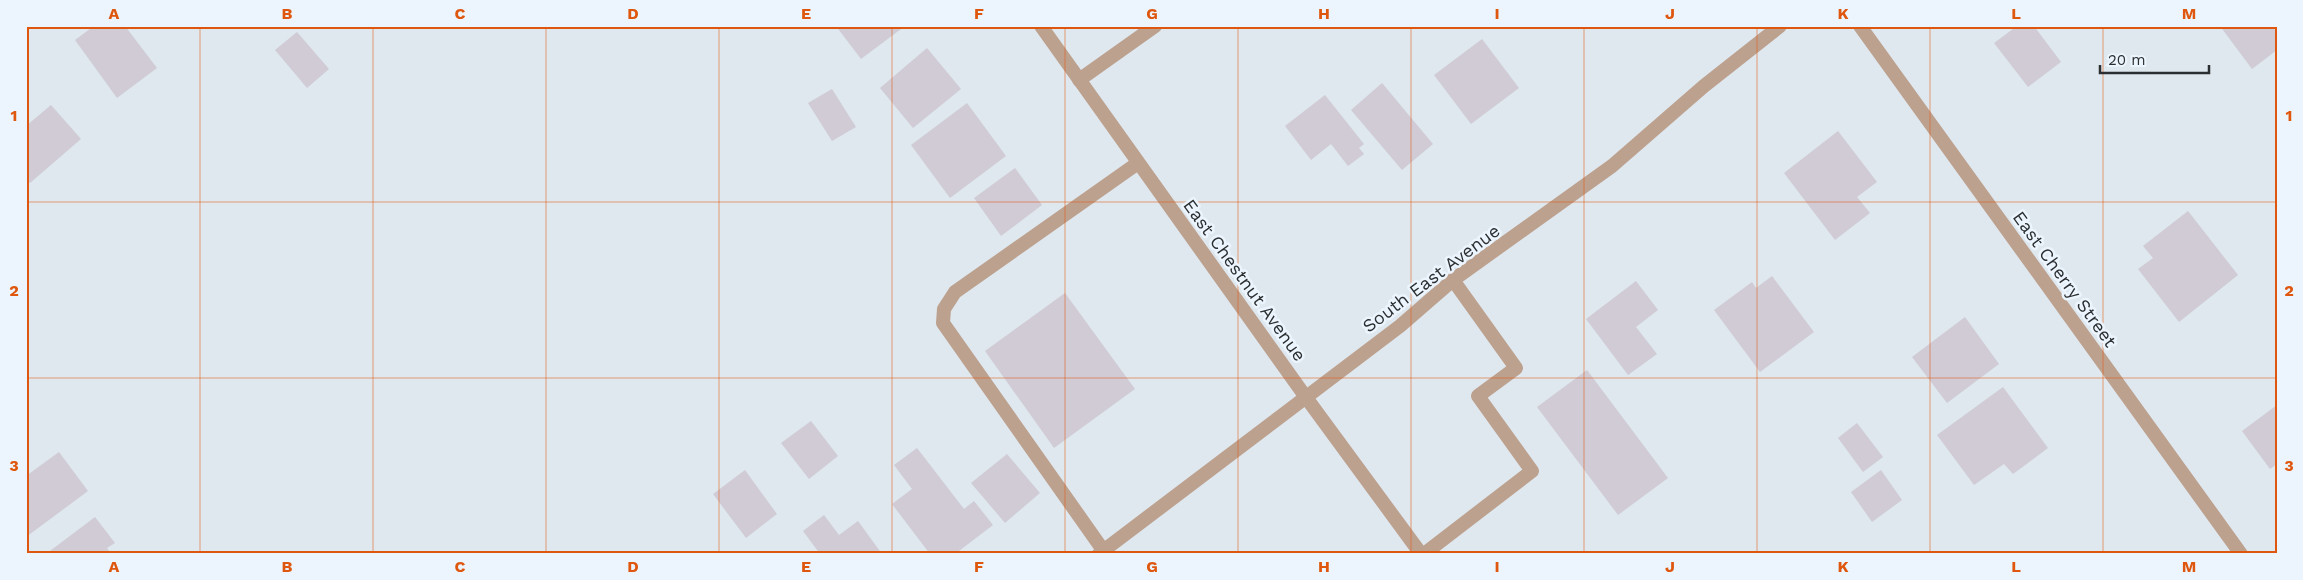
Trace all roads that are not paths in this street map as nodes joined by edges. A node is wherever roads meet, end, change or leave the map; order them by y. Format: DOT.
graph roads {
  1 [pos="1041,26"];
  2 [pos="1155,26"];
  3 [pos="1780,26"];
  4 [pos="1860,26"];
  5 [pos="1079,80"];
  6 [pos="1138,162"];
  7 [pos="1453,280"];
  8 [pos="1305,396"];
  9 [pos="1101,552"];
  10 [pos="1423,554"];
  11 [pos="2240,554"];
  1 -- 5 [label="street, East Chestnut Avenue"];
  2 -- 5 [label="street"];
  3 -- 7 [label="street, South East Avenue"];
  4 -- 11 [label="street, East Cherry Street"];
  5 -- 6 [label="street, East Chestnut Avenue"];
  6 -- 8 [label="street, East Chestnut Avenue"];
  6 -- 9 [label="street"];
  7 -- 8 [label="street, South East Avenue"];
  7 -- 10 [label="street"];
  8 -- 9 [label="street, South East Avenue"];
  8 -- 10 [label="street, East Chestnut Avenue"];
}
